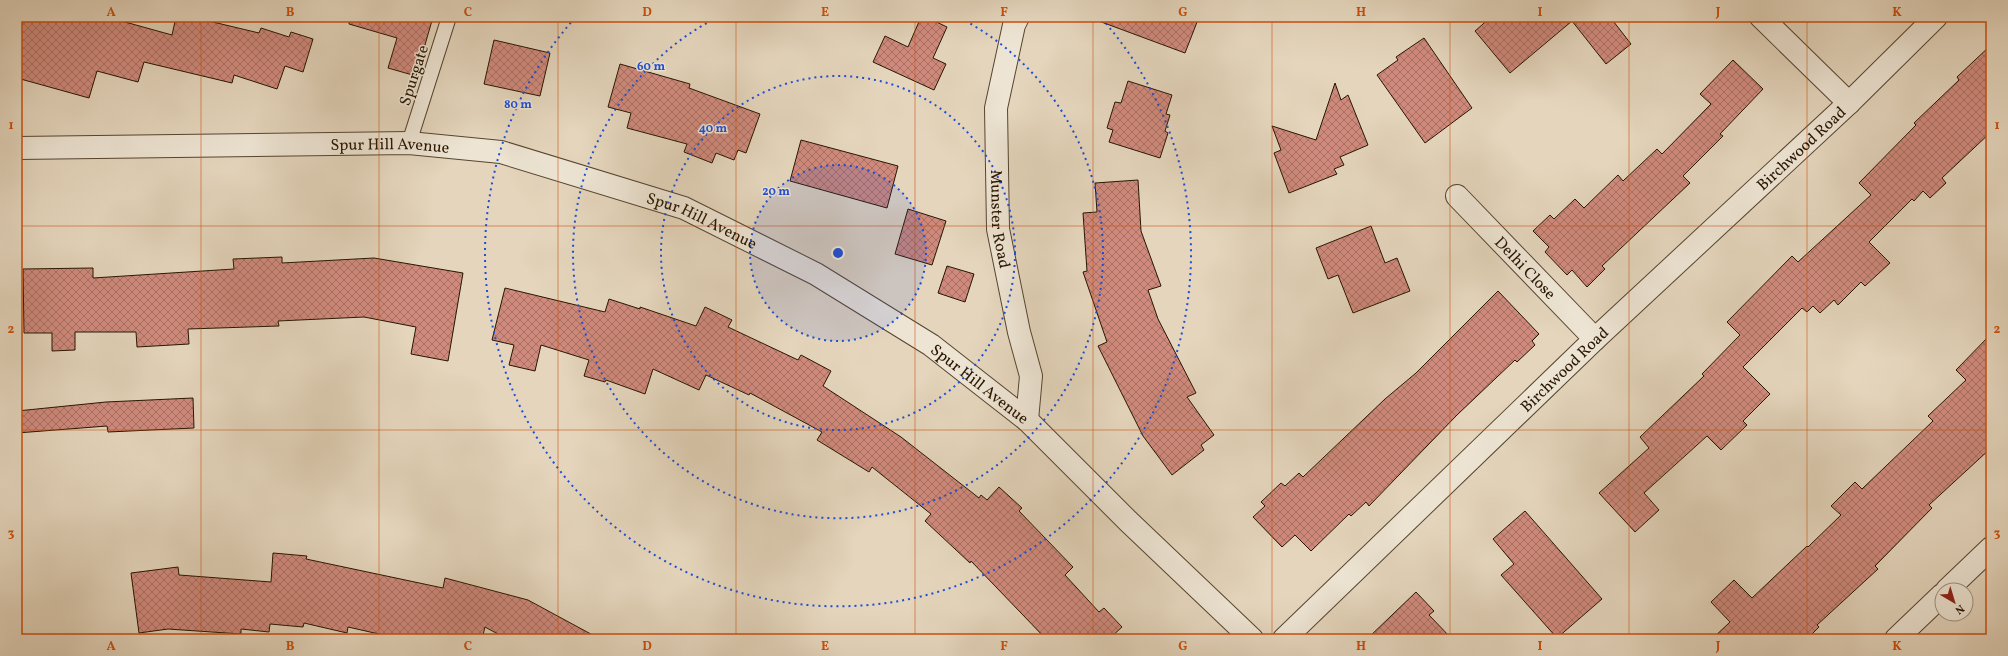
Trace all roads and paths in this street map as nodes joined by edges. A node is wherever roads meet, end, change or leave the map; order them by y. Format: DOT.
graph roads {
  1 [pos="449,17"];
  2 [pos="1018,17"];
  3 [pos="1761,17"];
  4 [pos="1936,17"];
  5 [pos="1849,103"];
  6 [pos="409,144"];
  7 [pos="17,148"];
  8 [pos="1457,196"];
  9 [pos="1595,339"];
  10 [pos="1027,420"];
  11 [pos="1991,548"];
  12 [pos="1955,582"];
  13 [pos="1934,603"];
  14 [pos="1252,639"];
  15 [pos="1284,639"];
  16 [pos="1896,639"];
  1 -- 6 [label="lane, Spurgate"];
  2 -- 10 [label="street, Munster Road"];
  3 -- 5 [label="street, Birchwood Road"];
  4 -- 5 [label="street, Birchwood Road"];
  5 -- 9 [label="street, Birchwood Road"];
  6 -- 7 [label="street, Spur Hill Avenue"];
  6 -- 10 [label="street, Spur Hill Avenue"];
  8 -- 9 [label="street, Delhi Close"];
  9 -- 15 [label="street, Birchwood Road"];
  10 -- 14 [label="street, Spur Hill Avenue"];
  11 -- 12 [label="street"];
  13 -- 16 [label="street"];
}
